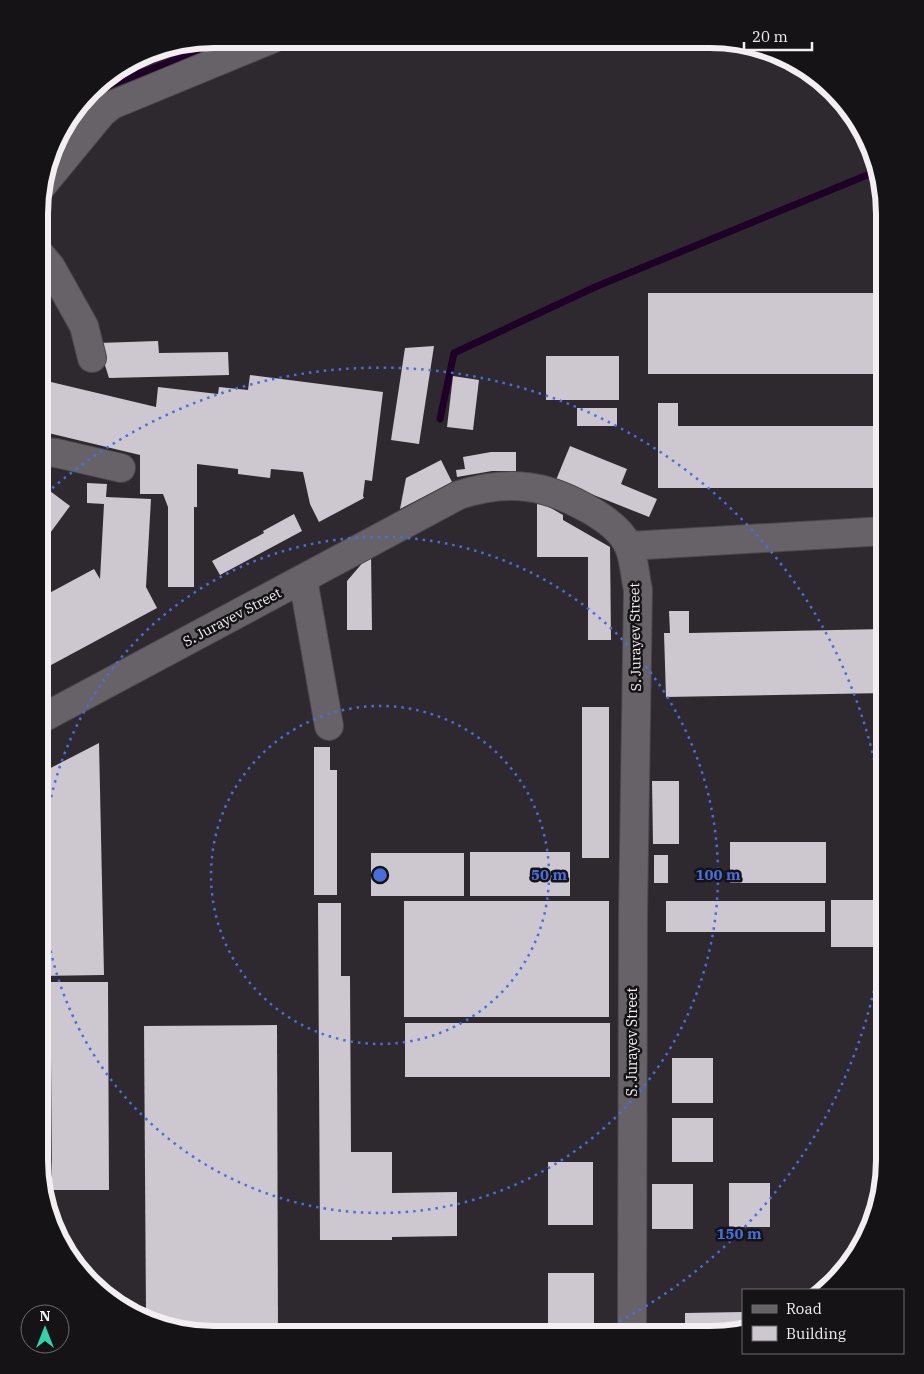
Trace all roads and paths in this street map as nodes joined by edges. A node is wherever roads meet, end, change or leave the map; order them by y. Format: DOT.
graph roads {
  1 [pos="250,48"];
  2 [pos="53,174"];
  3 [pos="48,263"];
  4 [pos="92,358"];
  5 [pos="48,452"];
  6 [pos="121,468"];
  7 [pos="876,532"];
  8 [pos="629,546"];
  9 [pos="303,579"];
  10 [pos="48,716"];
  11 [pos="329,726"];
  12 [pos="632,1326"];
  1 -- 2 [label="street"];
  3 -- 4 [label="street"];
  5 -- 6 [label="street"];
  7 -- 8 [label="street"];
  8 -- 9 [label="street, S. Jurayev Street"];
  8 -- 12 [label="street, S. Jurayev Street"];
  9 -- 10 [label="street, S. Jurayev Street"];
  9 -- 11 [label="street"];
}
